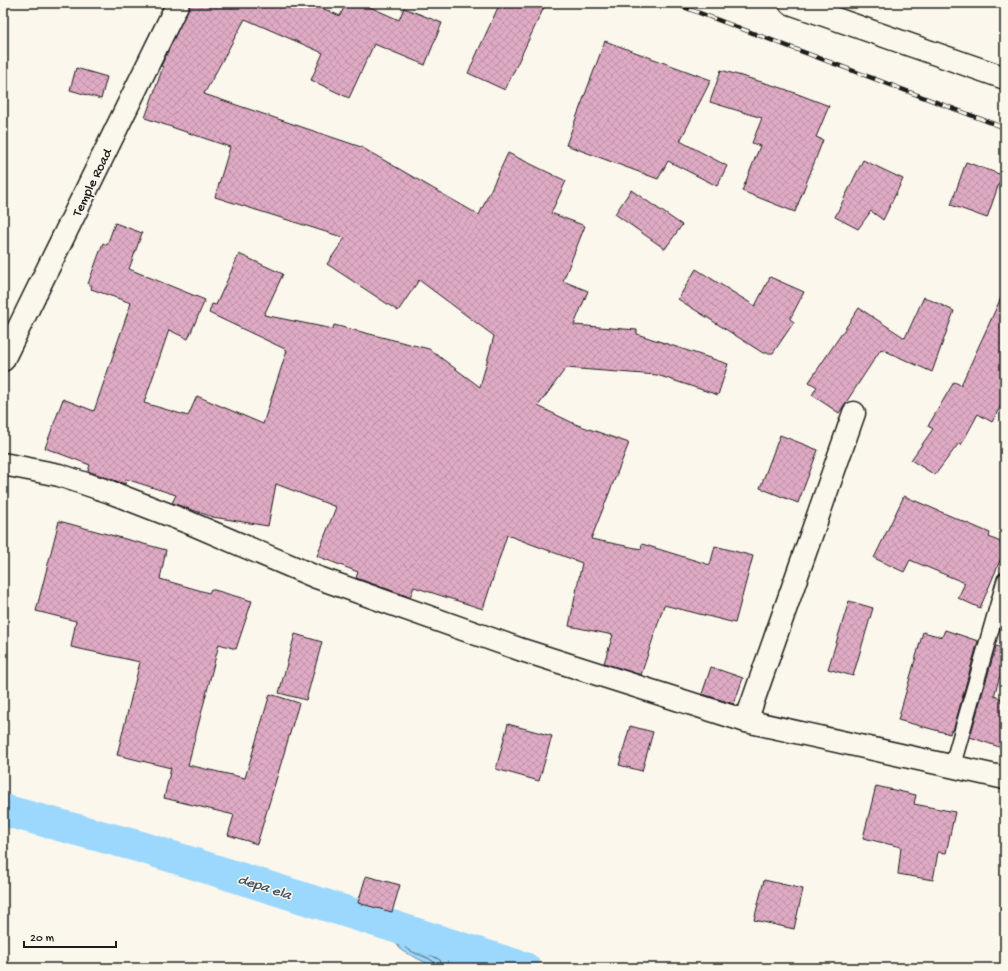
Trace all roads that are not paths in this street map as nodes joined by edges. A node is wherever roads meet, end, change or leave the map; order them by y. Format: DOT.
graph roads {
  1 [pos="178,3"];
  2 [pos="801,5"];
  3 [pos="1005,78"];
  4 [pos="3,360"];
  5 [pos="854,413"];
  6 [pos="3,464"];
  7 [pos="1005,580"];
  8 [pos="746,721"];
  9 [pos="952,767"];
  10 [pos="1005,778"];
  1 -- 4 [label="street, Temple Road"];
  2 -- 3 [label="street"];
  5 -- 8 [label="street"];
  6 -- 8 [label="street"];
  7 -- 9 [label="lane"];
  8 -- 9 [label="street"];
  9 -- 10 [label="street"];
}
